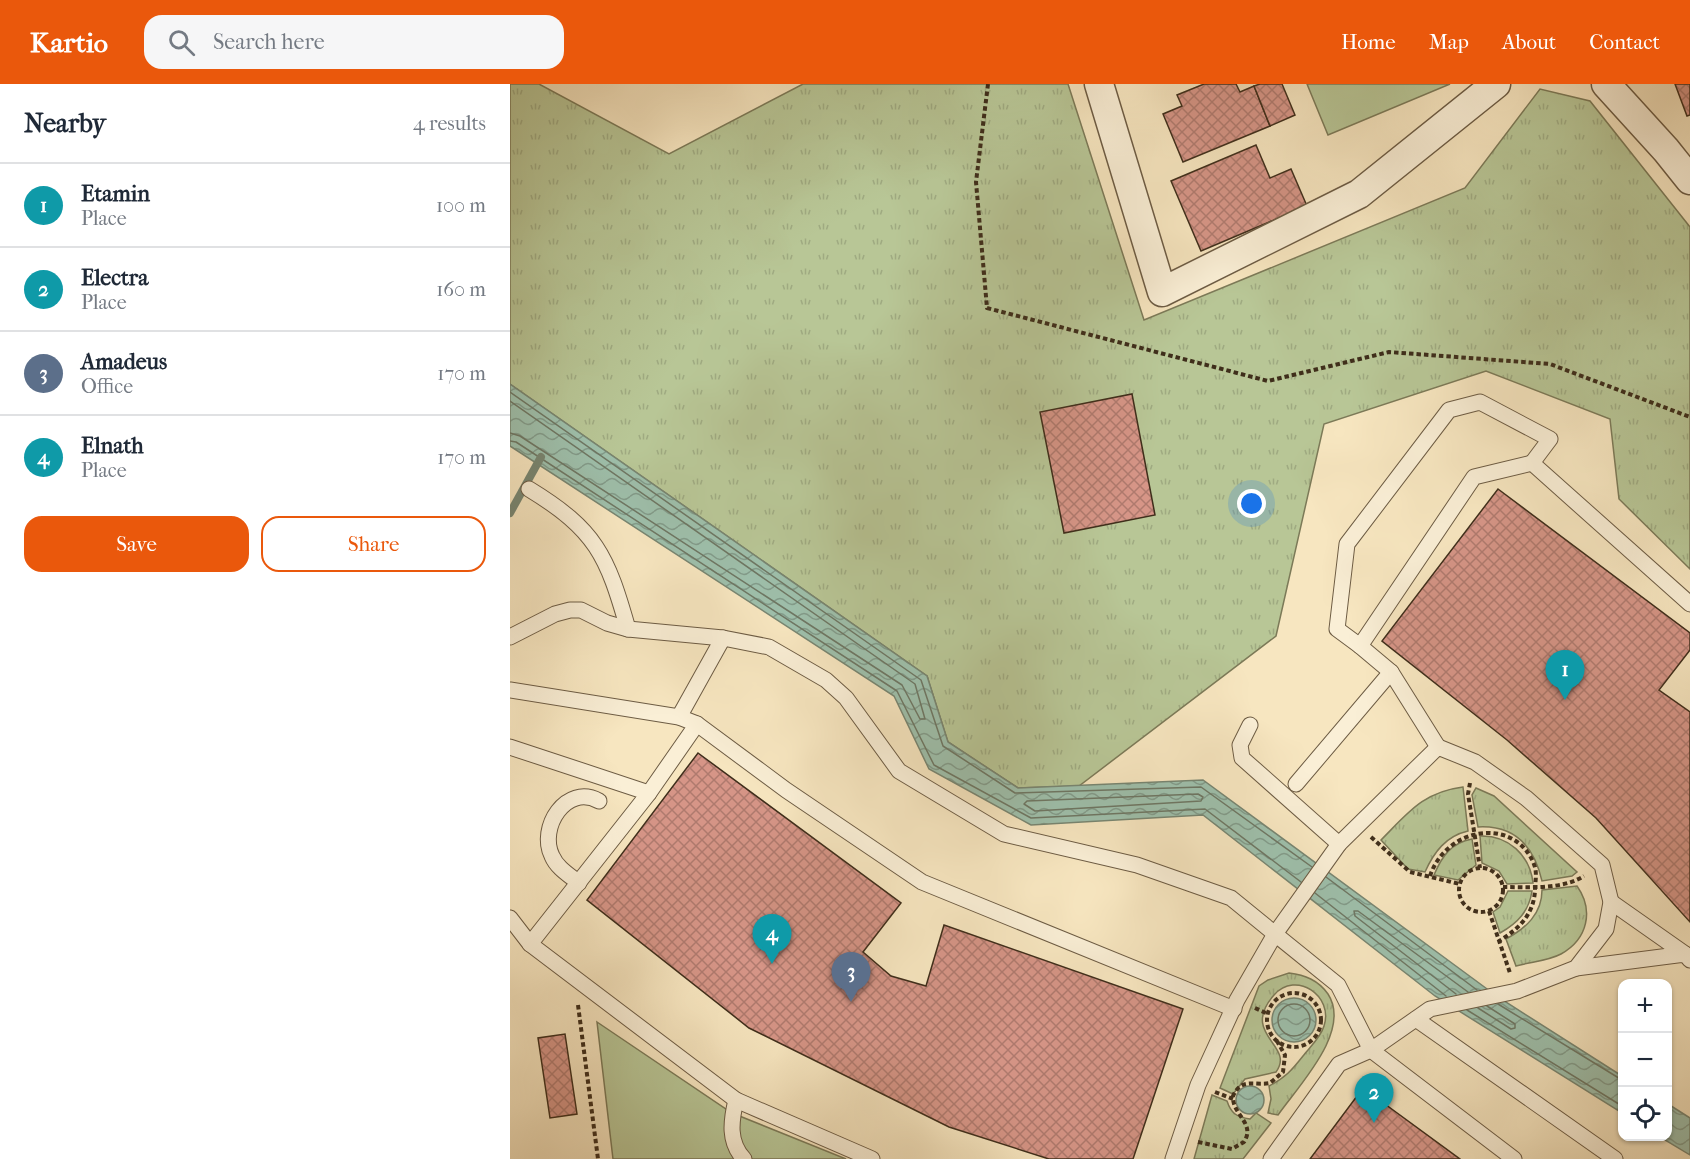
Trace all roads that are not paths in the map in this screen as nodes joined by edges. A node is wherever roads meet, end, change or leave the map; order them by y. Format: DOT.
graph roads {
  1 [pos="1099,84"];
  2 [pos="1496,84"];
  3 [pos="1606,84"];
  4 [pos="1678,146"];
  5 [pos="1690,180"];
  6 [pos="1532,463"];
  7 [pos="529,489"];
  8 [pos="1690,604"];
  9 [pos="628,629"];
  10 [pos="510,637"];
  11 [pos="723,638"];
  12 [pos="1360,646"];
  13 [pos="1391,672"];
  14 [pos="510,690"];
  15 [pos="679,717"];
  16 [pos="697,724"];
  17 [pos="1250,725"];
  18 [pos="510,747"];
  19 [pos="1438,747"];
  20 [pos="1296,784"];
  21 [pos="649,793"];
  22 [pos="599,801"];
  23 [pos="1339,844"];
  24 [pos="579,883"];
  25 [pos="1611,902"];
  26 [pos="510,918"];
  27 [pos="1275,934"];
  28 [pos="530,944"];
  29 [pos="1688,957"];
  30 [pos="1576,968"];
  31 [pos="1234,1009"];
  32 [pos="1416,1019"];
  33 [pos="1371,1050"];
  34 [pos="736,1100"];
  35 [pos="744,1159"];
  36 [pos="872,1159"];
  37 [pos="1173,1159"];
  38 [pos="1271,1159"];
  39 [pos="1514,1159"];
  40 [pos="1615,1159"];
  1 -- 2 [label="street"];
  3 -- 4 [label="street"];
  4 -- 5 [label="street"];
  6 -- 8 [label="lane"];
  6 -- 12 [label="lane"];
  6 -- 12 [label="lane"];
  7 -- 9 [label="lane"];
  9 -- 10 [label="lane"];
  9 -- 11 [label="lane"];
  11 -- 15 [label="lane"];
  11 -- 27 [label="lane"];
  12 -- 13 [label="lane"];
  13 -- 19 [label="lane"];
  13 -- 20 [label="lane"];
  14 -- 15 [label="lane"];
  15 -- 16 [label="lane"];
  16 -- 21 [label="lane"];
  16 -- 31 [label="lane"];
  17 -- 23 [label="lane"];
  18 -- 21 [label="lane"];
  19 -- 23 [label="lane"];
  19 -- 25 [label="lane"];
  21 -- 24 [label="lane"];
  22 -- 24 [label="lane"];
  23 -- 27 [label="lane"];
  24 -- 28 [label="lane"];
  25 -- 29 [label="lane"];
  25 -- 30 [label="lane"];
  26 -- 28 [label="lane"];
  27 -- 31 [label="lane"];
  27 -- 33 [label="lane"];
  28 -- 34 [label="lane"];
  29 -- 30 [label="lane"];
  30 -- 32 [label="lane"];
  31 -- 37 [label="lane"];
  32 -- 33 [label="lane"];
  32 -- 40 [label="lane"];
  33 -- 38 [label="lane"];
  33 -- 39 [label="lane"];
  34 -- 35 [label="lane"];
  34 -- 36 [label="lane"];
}
